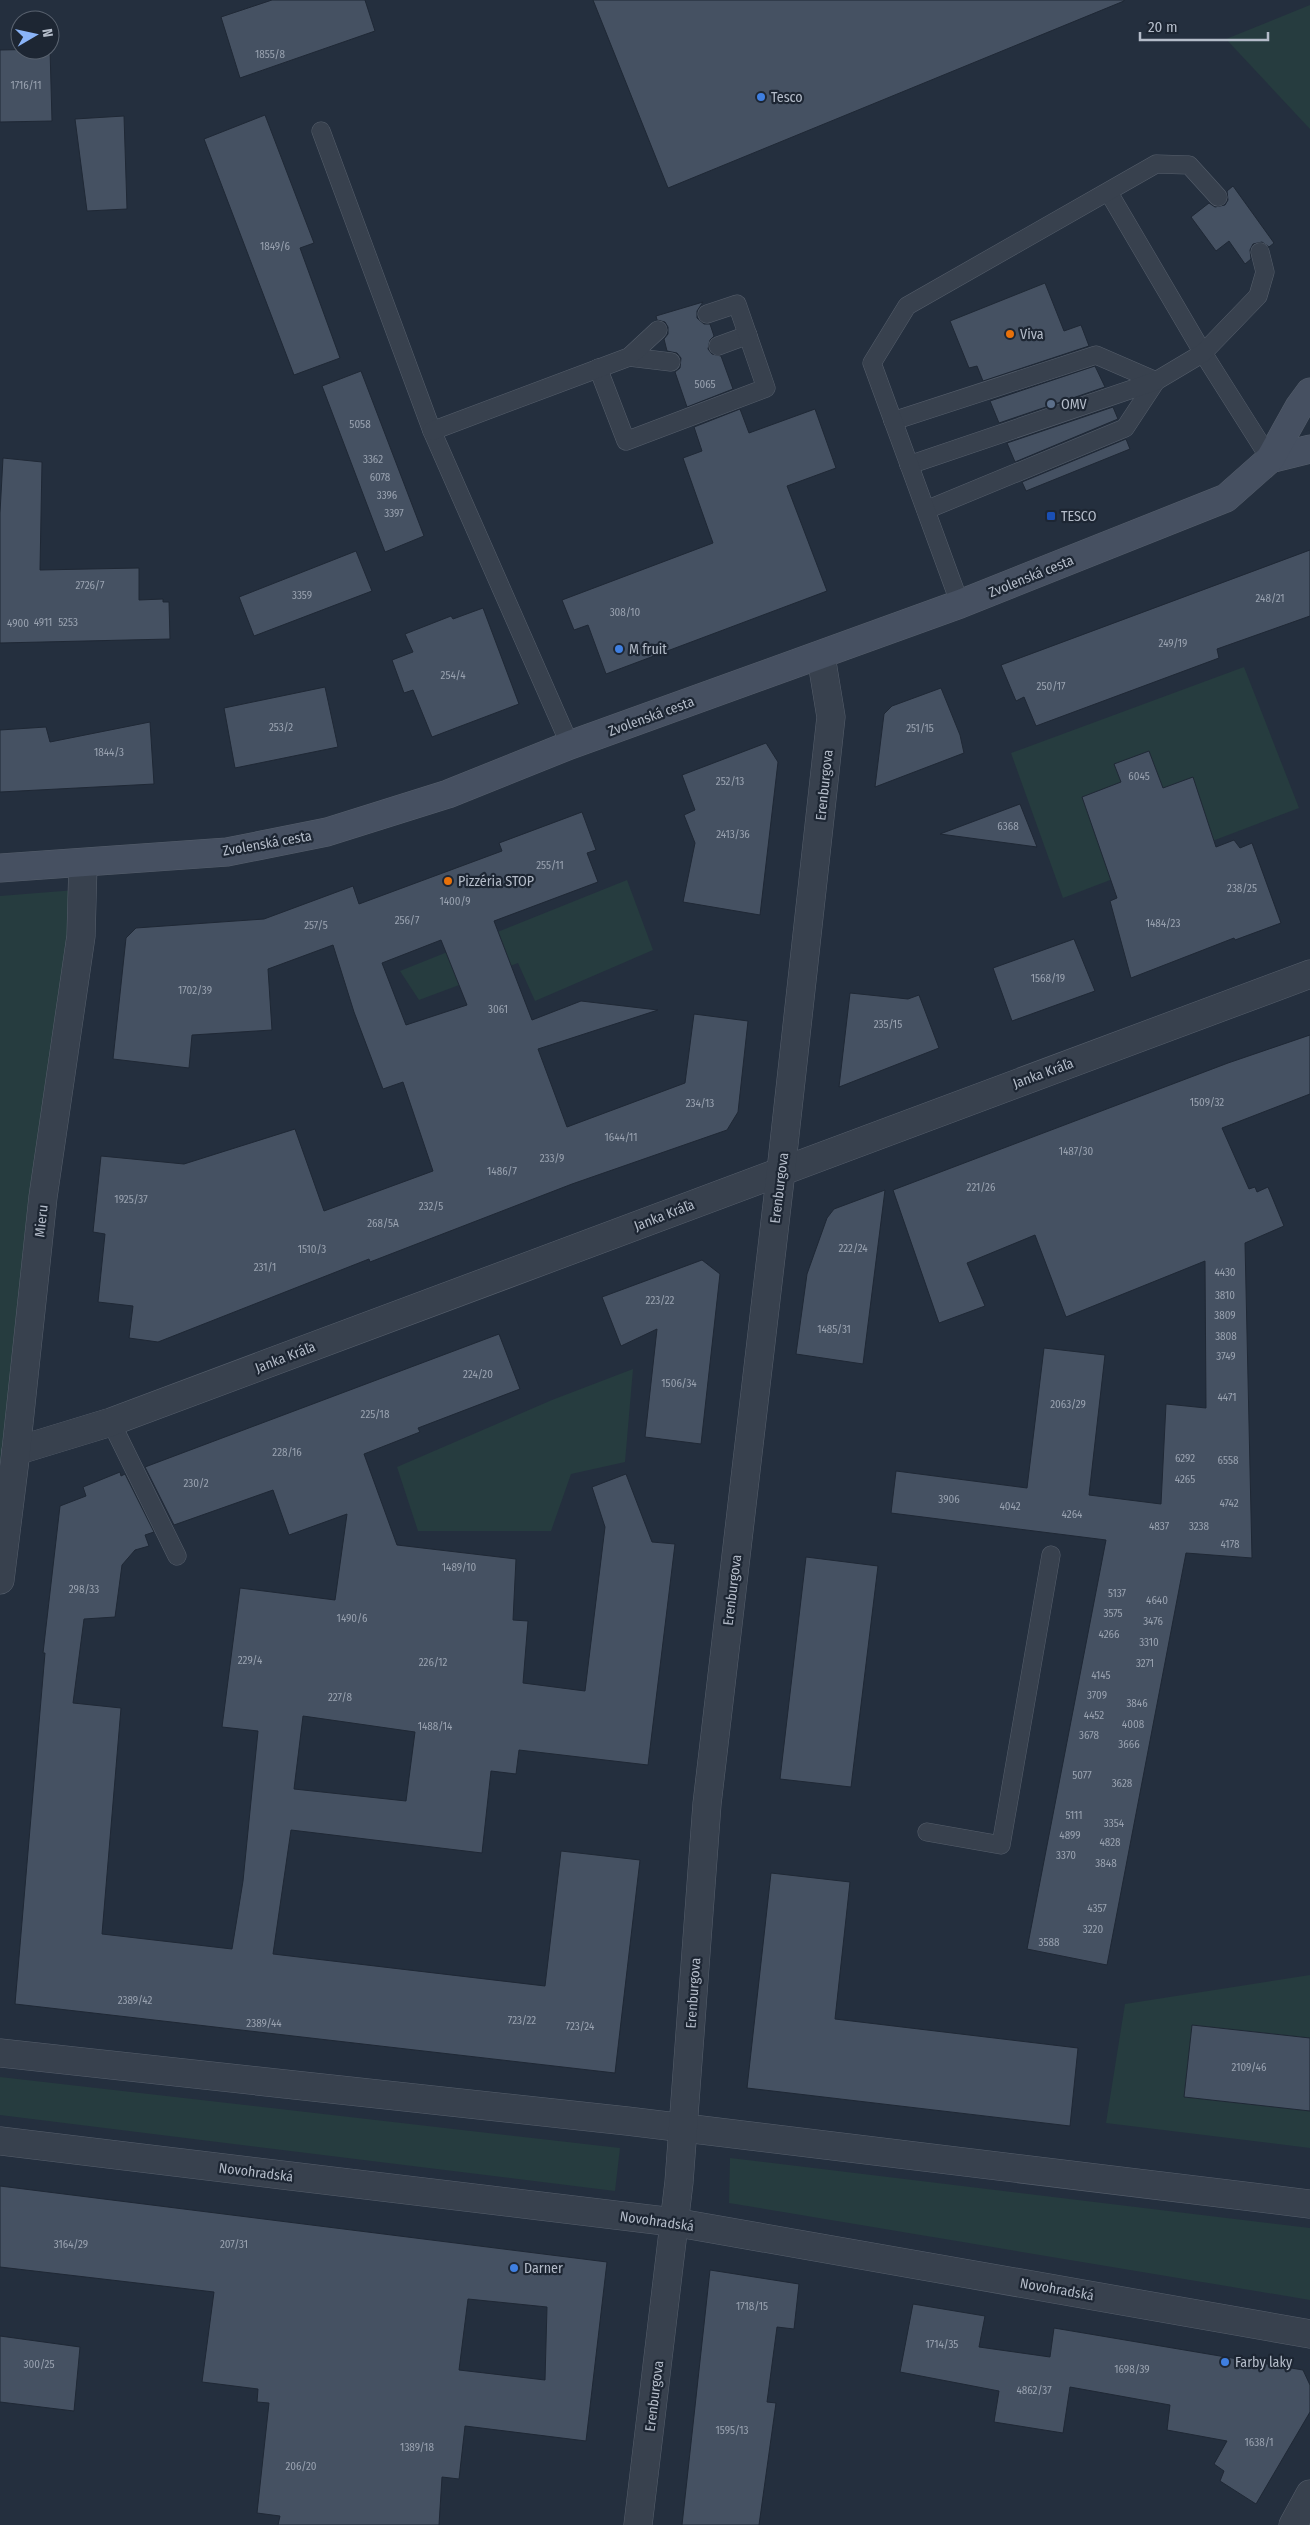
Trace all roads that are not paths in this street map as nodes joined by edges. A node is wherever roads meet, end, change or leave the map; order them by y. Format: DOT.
graph roads {
  1 [pos="321,131"];
  2 [pos="1109,193"];
  3 [pos="1218,197"];
  4 [pos="1260,252"];
  5 [pos="707,314"];
  6 [pos="658,330"];
  7 [pos="748,336"];
  8 [pos="718,346"];
  9 [pos="1203,353"];
  10 [pos="629,357"];
  11 [pos="671,362"];
  12 [pos="598,368"];
  13 [pos="1156,381"];
  14 [pos="1310,392"];
  15 [pos="893,420"];
  16 [pos="432,431"];
  17 [pos="1310,448"];
  18 [pos="1270,459"];
  19 [pos="909,465"];
  20 [pos="926,510"];
  21 [pos="960,604"];
  22 [pos="821,656"];
  23 [pos="570,745"];
  24 [pos="83,864"];
  25 [pos="0,868"];
  26 [pos="1310,974"];
  27 [pos="781,1171"];
  28 [pos="111,1422"];
  29 [pos="16,1452"];
  30 [pos="1052,1555"];
  31 [pos="177,1556"];
  32 [pos="0,1580"];
  33 [pos="927,1832"];
  34 [pos="0,2053"];
  35 [pos="684,2127"];
  36 [pos="0,2141"];
  37 [pos="1310,2204"];
  38 [pos="673,2222"];
  39 [pos="1310,2334"];
  40 [pos="1310,2494"];
  41 [pos="638,2525"];
  42 [pos="1293,2525"];
  1 -- 16 [label="lane"];
  2 -- 3 [label="lane"];
  2 -- 9 [label="lane"];
  2 -- 15 [label="lane"];
  4 -- 9 [label="lane"];
  5 -- 7 [label="lane"];
  6 -- 10 [label="lane"];
  7 -- 8 [label="lane"];
  7 -- 12 [label="lane"];
  9 -- 13 [label="lane"];
  9 -- 18 [label="lane"];
  10 -- 11 [label="lane"];
  10 -- 12 [label="lane"];
  12 -- 16 [label="lane"];
  13 -- 15 [label="lane"];
  13 -- 19 [label="lane"];
  13 -- 20 [label="lane"];
  14 -- 18 [label="street, Zvolenská cesta"];
  15 -- 19 [label="lane"];
  16 -- 23 [label="lane"];
  17 -- 18 [label="street, Zvolenská cesta"];
  18 -- 21 [label="street, Zvolenská cesta"];
  19 -- 20 [label="lane"];
  20 -- 21 [label="lane"];
  21 -- 22 [label="street, Zvolenská cesta"];
  22 -- 23 [label="street, Zvolenská cesta"];
  22 -- 27 [label="street, Erenburgova"];
  23 -- 24 [label="street, Zvolenská cesta"];
  24 -- 25 [label="street, Zvolenská cesta"];
  24 -- 29 [label="street, Mieru"];
  26 -- 27 [label="street, Janka Kráľa"];
  27 -- 28 [label="street, Janka Kráľa"];
  27 -- 35 [label="street, Erenburgova"];
  28 -- 29 [label="street, Janka Kráľa"];
  28 -- 31 [label="lane"];
  29 -- 32 [label="street, Mieru"];
  30 -- 33 [label="lane"];
  34 -- 35 [label="street"];
  35 -- 37 [label="street"];
  35 -- 38 [label="street, Erenburgova"];
  36 -- 38 [label="street, Novohradská"];
  38 -- 39 [label="street, Novohradská"];
  38 -- 41 [label="street, Erenburgova"];
  40 -- 42 [label="street"];
}
